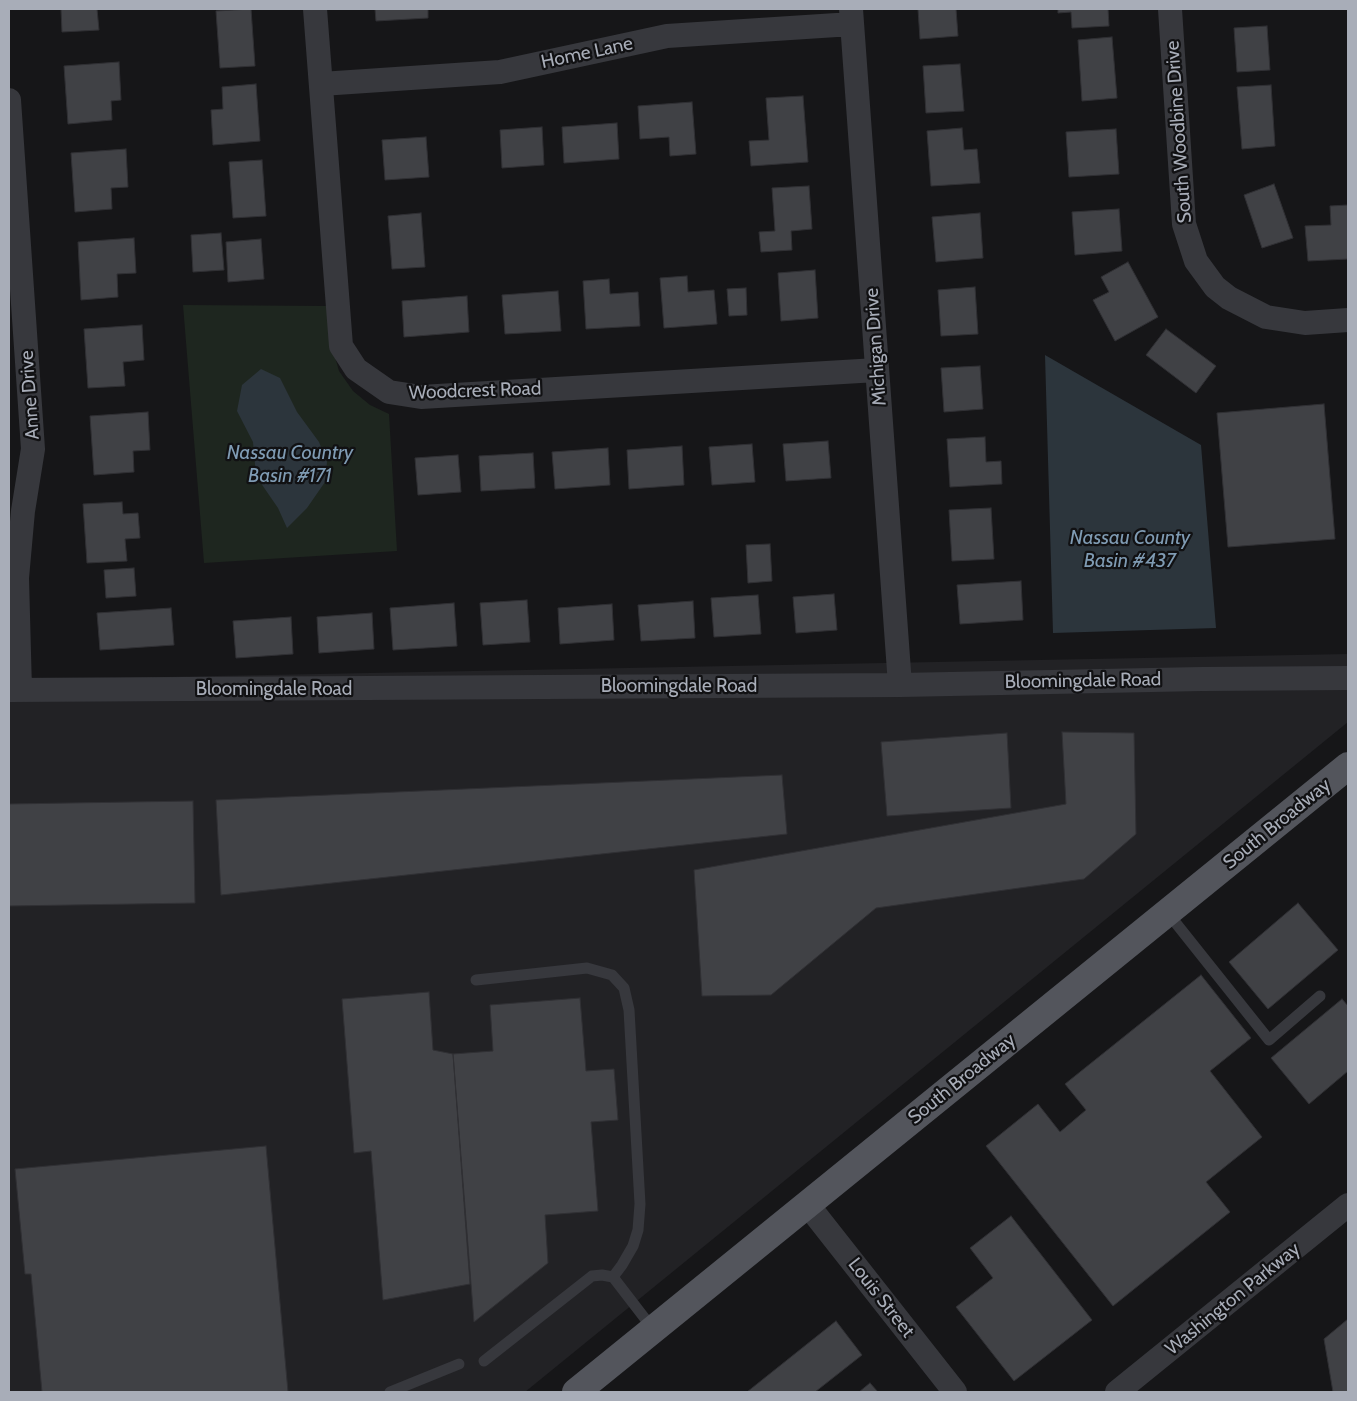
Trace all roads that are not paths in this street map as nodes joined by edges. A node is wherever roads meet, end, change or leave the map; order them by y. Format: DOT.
graph roads {
  1 [pos="315,9"];
  2 [pos="1170,9"];
  3 [pos="852,17"];
  4 [pos="321,84"];
  5 [pos="9,100"];
  6 [pos="1348,320"];
  7 [pos="878,370"];
  8 [pos="1348,678"];
  9 [pos="900,685"];
  10 [pos="14,690"];
  11 [pos="1348,766"];
  12 [pos="1167,912"];
  13 [pos="476,980"];
  14 [pos="1320,996"];
  15 [pos="807,1204"];
  16 [pos="1348,1205"];
  17 [pos="613,1277"];
  18 [pos="653,1329"];
  19 [pos="484,1361"];
  20 [pos="459,1364"];
  21 [pos="390,1392"];
  22 [pos="576,1392"];
  23 [pos="955,1392"];
  24 [pos="1117,1392"];
  1 -- 4 [label="street, Woodcrest Road"];
  2 -- 6 [label="street, South Woodbine Drive"];
  3 -- 4 [label="street, Home Lane"];
  3 -- 7 [label="street, Michigan Drive"];
  4 -- 7 [label="street, Woodcrest Road"];
  5 -- 10 [label="street, Anne Drive"];
  7 -- 9 [label="street, Michigan Drive"];
  8 -- 9 [label="street, Bloomingdale Road"];
  9 -- 10 [label="street, Bloomingdale Road"];
  11 -- 12 [label="main road, South Broadway"];
  12 -- 14 [label="lane"];
  12 -- 15 [label="main road, South Broadway"];
  13 -- 17 [label="lane"];
  15 -- 18 [label="main road, South Broadway"];
  15 -- 23 [label="street, Louis Street"];
  16 -- 24 [label="street, Washington Parkway"];
  17 -- 18 [label="lane"];
  17 -- 19 [label="lane"];
  18 -- 22 [label="main road, South Broadway"];
  20 -- 21 [label="lane"];
}
